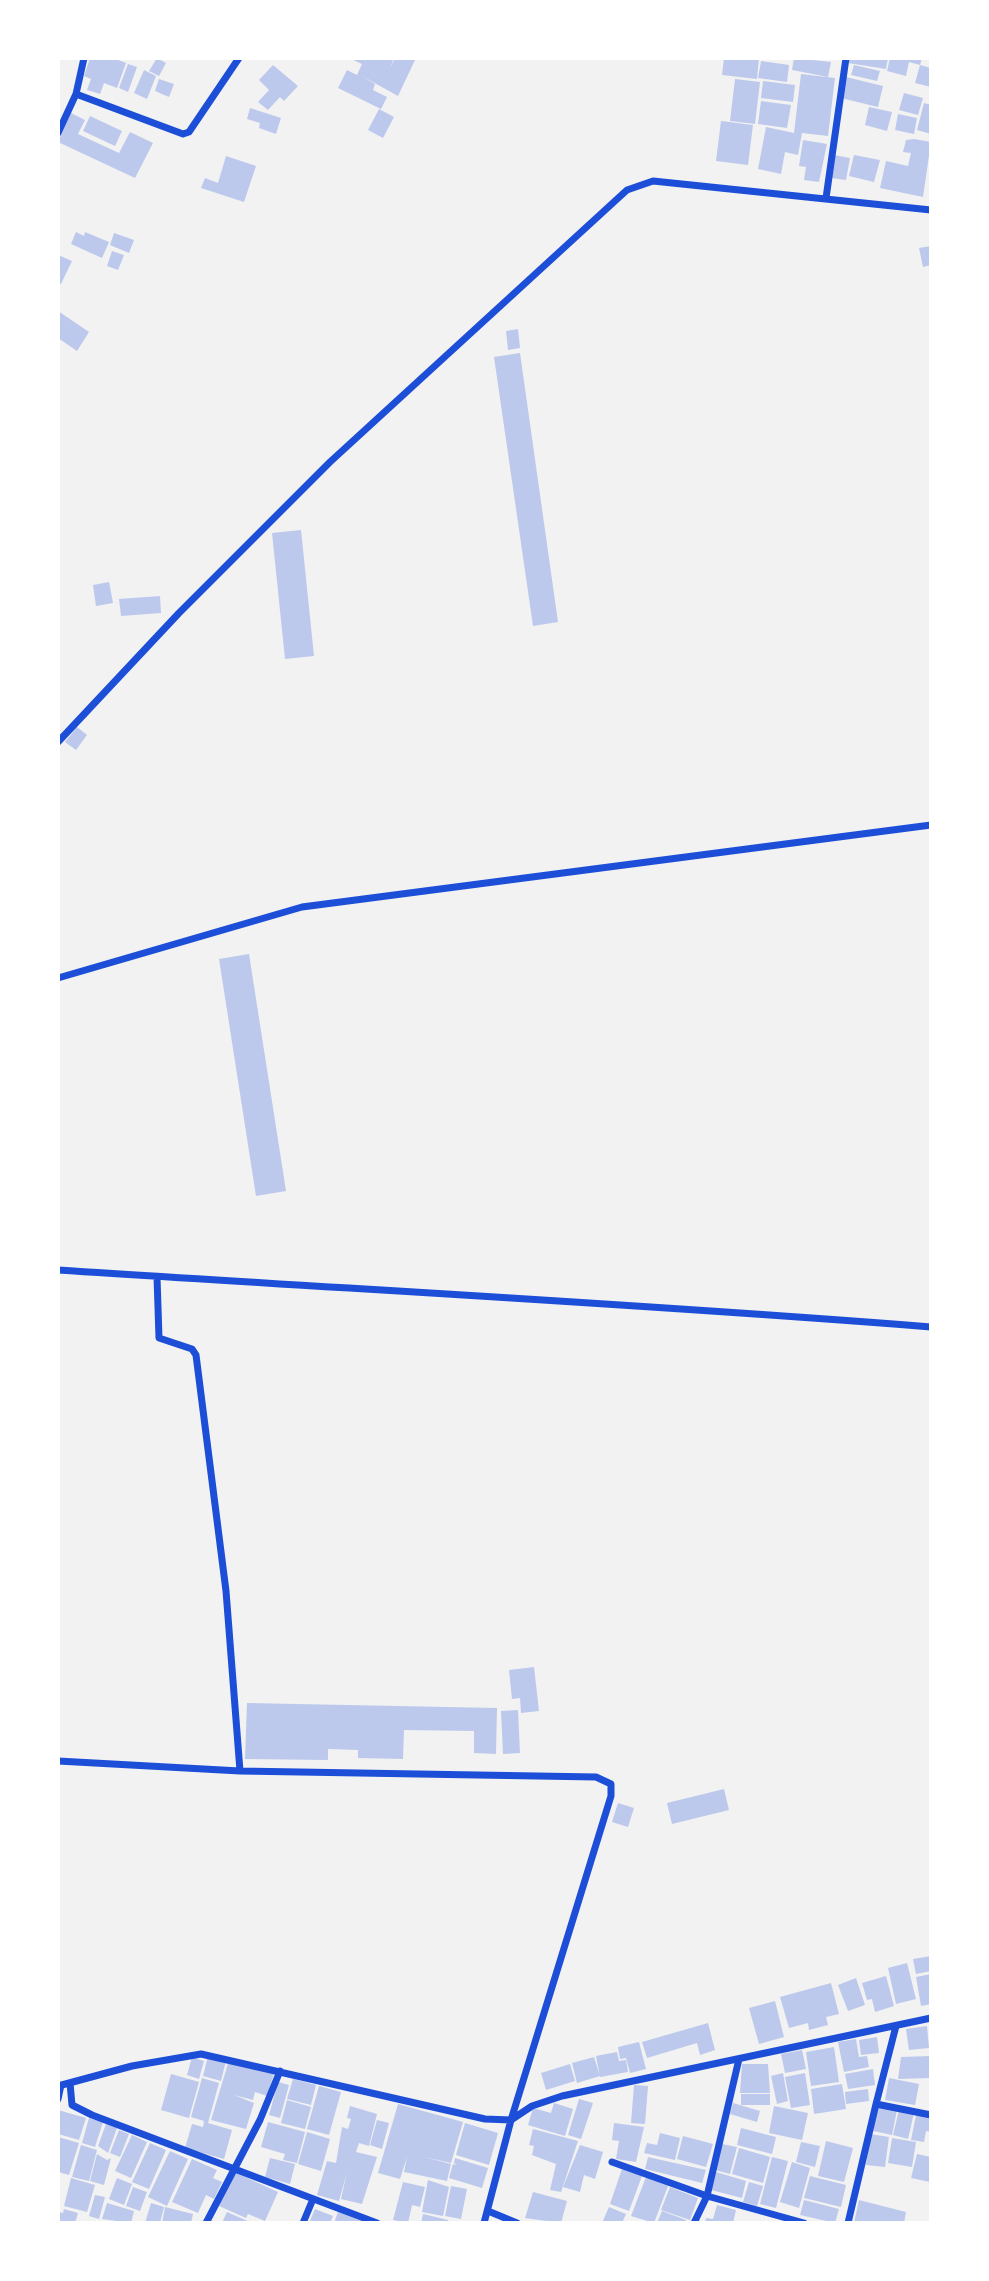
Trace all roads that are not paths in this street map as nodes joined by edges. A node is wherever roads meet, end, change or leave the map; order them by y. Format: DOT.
graph roads {
  1 [pos="84,58"];
  2 [pos="239,58"];
  3 [pos="846,58"];
  4 [pos="76,94"];
  5 [pos="58,133"];
  6 [pos="826,198"];
  7 [pos="931,210"];
  8 [pos="58,742"];
  9 [pos="931,825"];
  10 [pos="58,978"];
  11 [pos="58,1270"];
  12 [pos="157,1277"];
  13 [pos="931,1327"];
  14 [pos="58,1761"];
  15 [pos="240,1771"];
  16 [pos="931,2018"];
  17 [pos="896,2026"];
  18 [pos="739,2059"];
  19 [pos="280,2071"];
  20 [pos="63,2085"];
  21 [pos="58,2099"];
  22 [pos="876,2104"];
  23 [pos="931,2115"];
  24 [pos="511,2120"];
  25 [pos="612,2162"];
  26 [pos="233,2170"];
  27 [pos="707,2196"];
  28 [pos="313,2199"];
  29 [pos="488,2211"];
  30 [pos="206,2223"];
  31 [pos="303,2223"];
  32 [pos="377,2223"];
  33 [pos="484,2223"];
  34 [pos="517,2223"];
  35 [pos="694,2223"];
  36 [pos="804,2223"];
  37 [pos="848,2223"];
  1 -- 4 [label="street"];
  2 -- 4 [label="street"];
  3 -- 6 [label="street"];
  4 -- 5 [label="street"];
  6 -- 7 [label="street"];
  6 -- 8 [label="street"];
  9 -- 10 [label="street"];
  11 -- 12 [label="street"];
  12 -- 13 [label="street"];
  12 -- 15 [label="street"];
  14 -- 15 [label="street"];
  15 -- 24 [label="street"];
  16 -- 17 [label="street"];
  17 -- 18 [label="street"];
  17 -- 22 [label="street"];
  18 -- 24 [label="street"];
  18 -- 27 [label="street"];
  19 -- 20 [label="street"];
  19 -- 24 [label="street"];
  19 -- 26 [label="street"];
  20 -- 21 [label="street"];
  20 -- 26 [label="street"];
  22 -- 23 [label="street"];
  22 -- 37 [label="street"];
  24 -- 29 [label="street"];
  25 -- 27 [label="street"];
  26 -- 28 [label="street"];
  26 -- 30 [label="street"];
  27 -- 35 [label="street"];
  27 -- 36 [label="street"];
  28 -- 31 [label="street"];
  28 -- 32 [label="street"];
  29 -- 33 [label="street"];
  29 -- 34 [label="street"];
}
